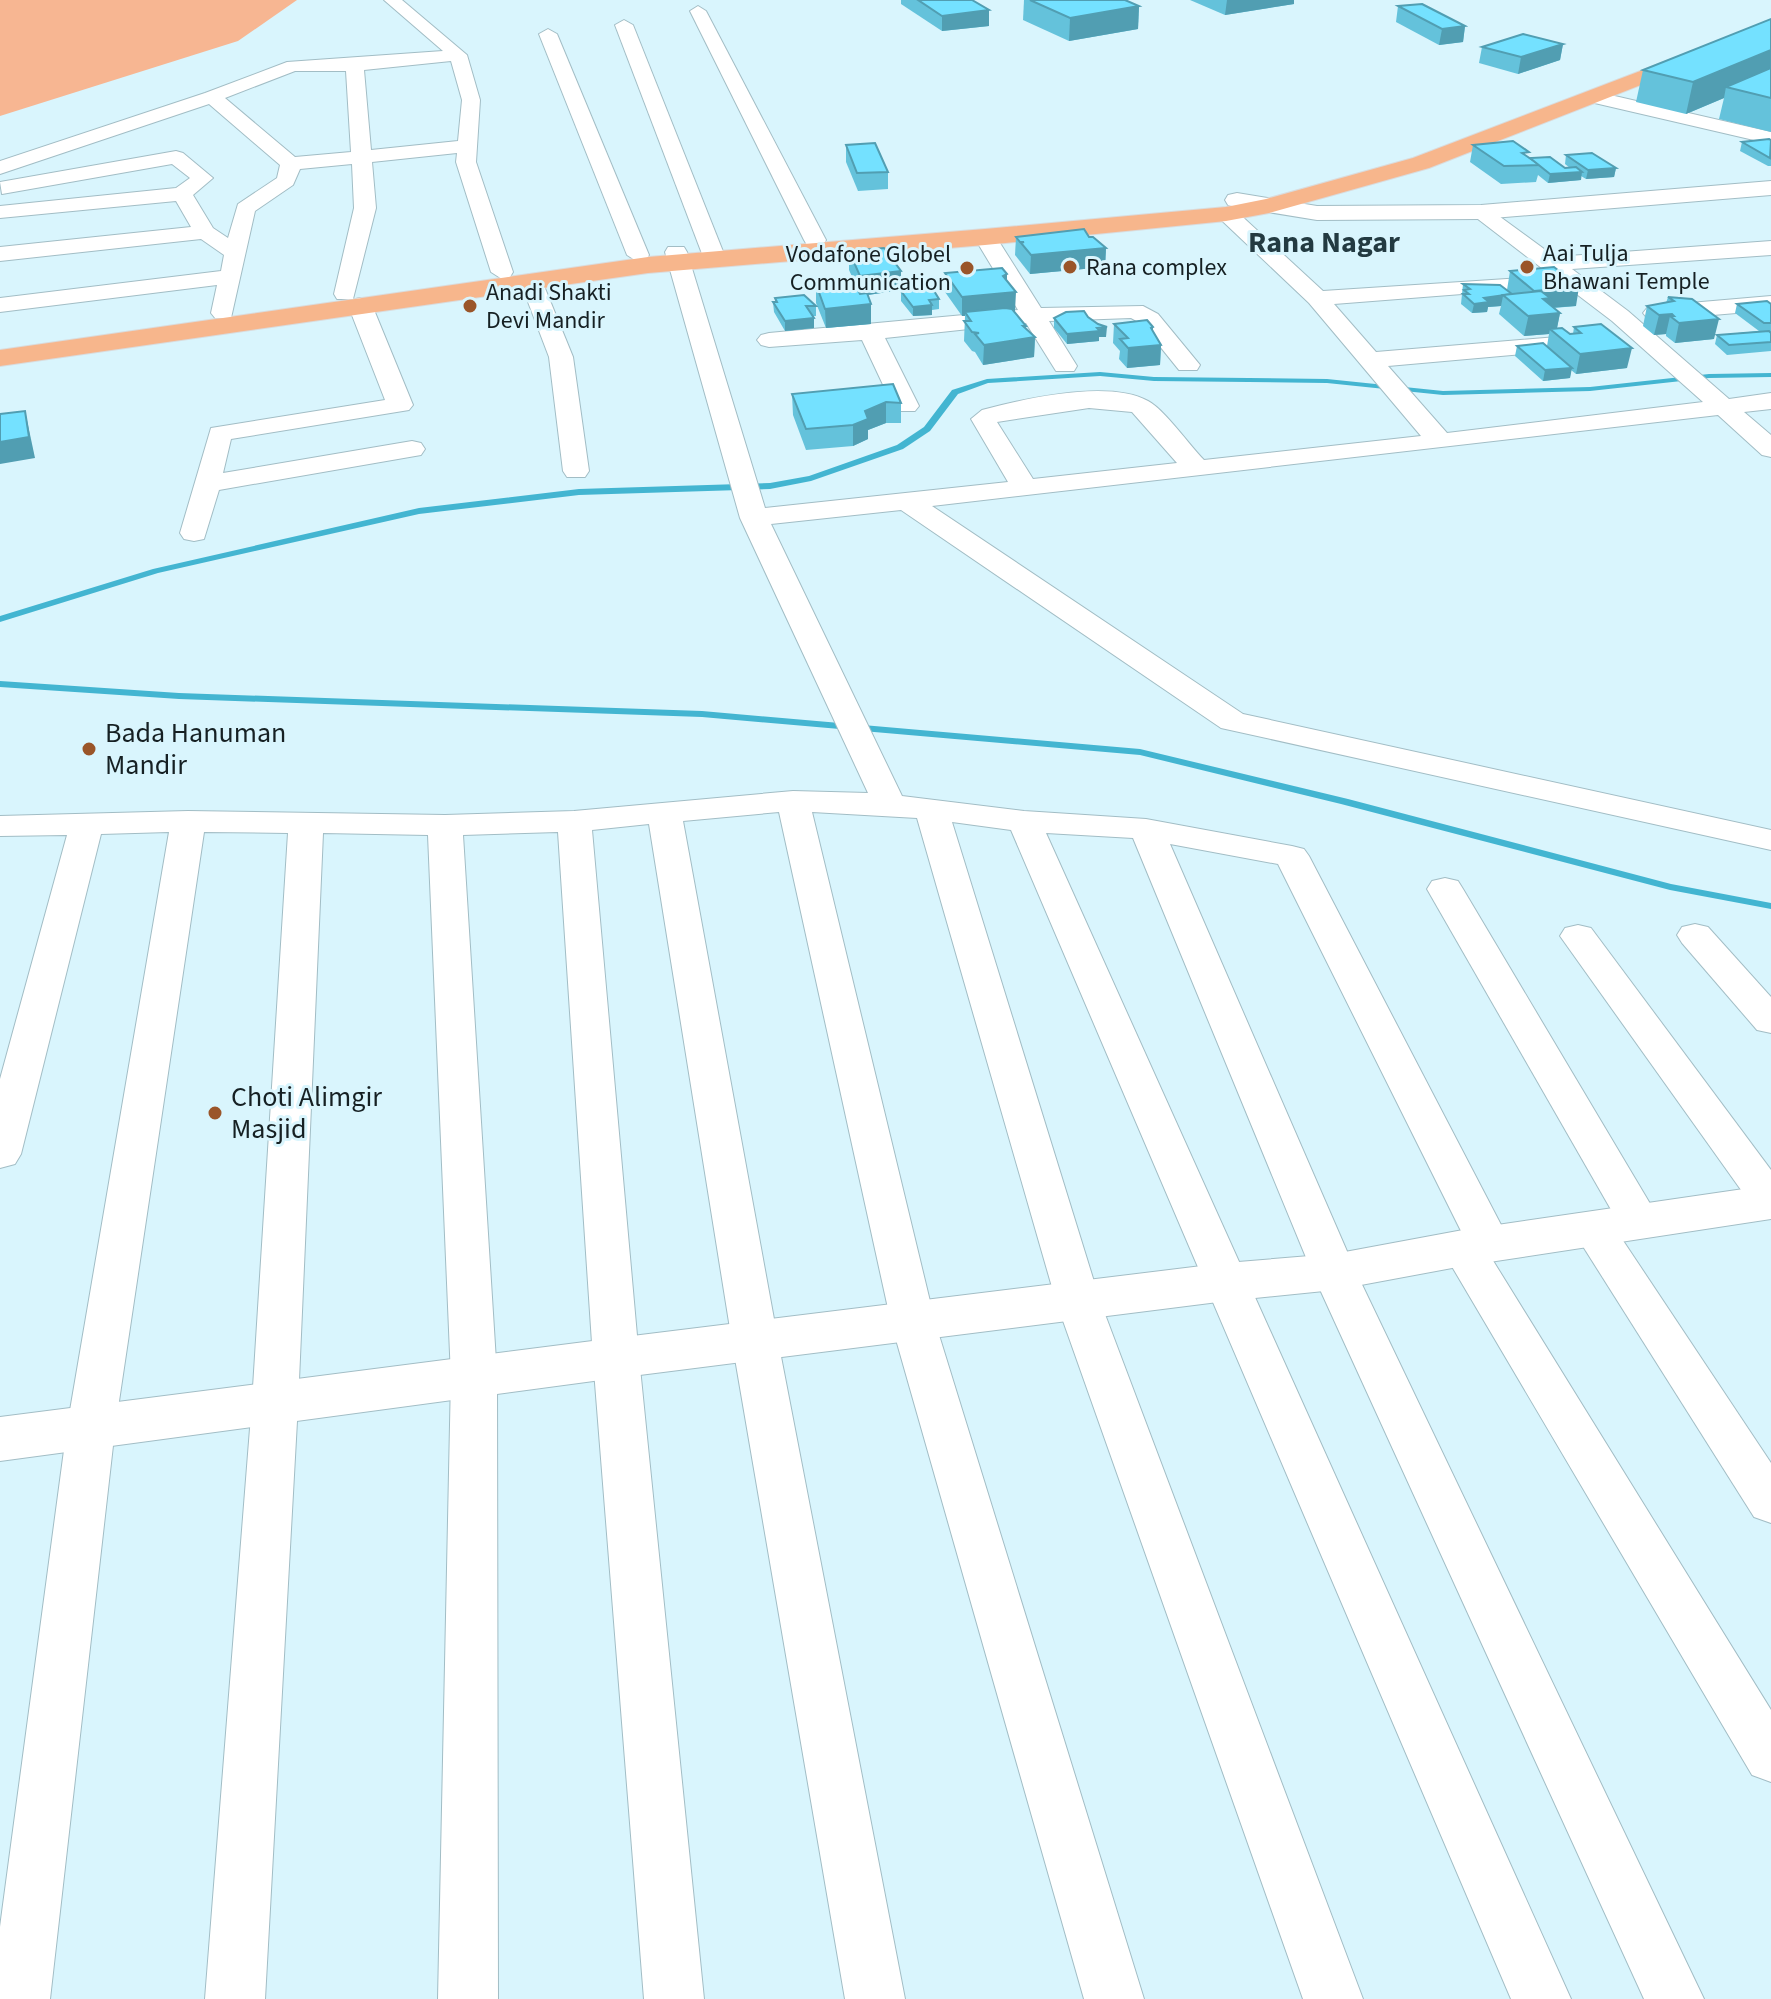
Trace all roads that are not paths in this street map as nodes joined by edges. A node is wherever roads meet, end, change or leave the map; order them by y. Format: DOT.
graph roads {
  1 [pos="392,0"];
  2 [pos="698,11"];
  3 [pos="1771,14"];
  4 [pos="624,25"];
  5 [pos="1771,27"];
  6 [pos="548,34"];
  7 [pos="458,55"];
  8 [pos="355,65"];
  9 [pos="212,97"];
  10 [pos="1593,97"];
  11 [pos="1712,105"];
  12 [pos="1682,118"];
  13 [pos="1771,138"];
  14 [pos="468,146"];
  15 [pos="361,156"];
  16 [pos="291,164"];
  17 [pos="0,168"];
  18 [pos="0,188"];
  19 [pos="1771,188"];
  20 [pos="182,194"];
  21 [pos="1269,206"];
  22 [pos="1232,207"];
  23 [pos="0,212"];
  24 [pos="1481,212"];
  25 [pos="205,232"];
  26 [pos="985,237"];
  27 [pos="815,240"];
  28 [pos="1771,248"];
  29 [pos="233,251"];
  30 [pos="0,254"];
  31 [pos="713,254"];
  32 [pos="638,255"];
  33 [pos="678,257"];
  34 [pos="1552,264"];
  35 [pos="502,272"];
  36 [pos="229,277"];
  37 [pos="531,281"];
  38 [pos="1575,281"];
  39 [pos="1317,298"];
  40 [pos="353,300"];
  41 [pos="1771,303"];
  42 [pos="0,305"];
  43 [pos="223,313"];
  44 [pos="1035,315"];
  45 [pos="870,332"];
  46 [pos="1610,332"];
  47 [pos="769,340"];
  48 [pos="0,344"];
  49 [pos="0,358"];
  50 [pos="1188,365"];
  51 [pos="1065,366"];
  52 [pos="1383,379"];
  53 [pos="1771,401"];
  54 [pos="906,406"];
  55 [pos="1722,406"];
  56 [pos="1440,442"];
  57 [pos="412,449"];
  58 [pos="1771,449"];
  59 [pos="1197,469"];
  60 [pos="576,471"];
  61 [pos="207,484"];
  62 [pos="1025,488"];
  63 [pos="906,501"];
  64 [pos="752,511"];
  65 [pos="194,533"];
  66 [pos="793,801"];
  67 [pos="910,808"];
  68 [pos="664,813"];
  69 [pos="188,821"];
  70 [pos="306,821"];
  71 [pos="574,821"];
  72 [pos="1024,821"];
  73 [pos="87,823"];
  74 [pos="445,825"];
  75 [pos="0,826"];
  76 [pos="1146,829"];
  77 [pos="1771,840"];
  78 [pos="1445,889"];
  79 [pos="1695,935"];
  80 [pos="1578,936"];
  81 [pos="1771,1021"];
  82 [pos="0,1154"];
  83 [pos="1771,1202"];
  84 [pos="1616,1226"];
  85 [pos="1476,1246"];
  86 [pos="1334,1272"];
  87 [pos="1226,1282"];
  88 [pos="1078,1301"];
  89 [pos="913,1322"];
  90 [pos="755,1341"];
  91 [pos="616,1358"];
  92 [pos="474,1377"];
  93 [pos="275,1403"];
  94 [pos="91,1428"];
  95 [pos="0,1439"];
  96 [pos="1771,1503"];
  97 [pos="1771,1758"];
  98 [pos="20,1999"];
  99 [pos="235,1999"];
  100 [pos="468,1999"];
  101 [pos="674,1999"];
  102 [pos="875,1999"];
  103 [pos="1114,1999"];
  104 [pos="1333,1999"];
  105 [pos="1541,1999"];
  106 [pos="1674,1999"];
  1 -- 7 [label="street"];
  2 -- 27 [label="street"];
  3 -- 22 [label="main road"];
  4 -- 31 [label="street"];
  5 -- 10 [label="main road"];
  6 -- 32 [label="street"];
  7 -- 8 [label="street"];
  7 -- 14 [label="street"];
  8 -- 9 [label="street"];
  8 -- 15 [label="street"];
  9 -- 16 [label="street"];
  9 -- 17 [label="street"];
  10 -- 12 [label="street"];
  10 -- 21 [label="main road"];
  11 -- 12 [label="street"];
  12 -- 13 [label="street"];
  14 -- 15 [label="street"];
  14 -- 35 [label="street"];
  15 -- 16 [label="street"];
  15 -- 40 [label="street"];
  16 -- 29 [label="street"];
  18 -- 20 [label="street"];
  19 -- 24 [label="street"];
  20 -- 23 [label="street"];
  20 -- 25 [label="street"];
  21 -- 22 [label="main road"];
  21 -- 24 [label="street"];
  22 -- 26 [label="main road"];
  22 -- 27 [label="main road"];
  22 -- 39 [label="street"];
  24 -- 34 [label="street"];
  25 -- 29 [label="street"];
  25 -- 30 [label="street"];
  26 -- 31 [label="main road"];
  26 -- 44 [label="street"];
  27 -- 31 [label="main road"];
  28 -- 34 [label="street"];
  29 -- 36 [label="street"];
  31 -- 33 [label="main road"];
  32 -- 33 [label="main road"];
  32 -- 35 [label="main road"];
  33 -- 37 [label="main road"];
  33 -- 64 [label="street"];
  34 -- 38 [label="street"];
  35 -- 40 [label="main road"];
  36 -- 42 [label="street"];
  36 -- 43 [label="street"];
  37 -- 40 [label="main road"];
  37 -- 60 [label="street"];
  38 -- 39 [label="street"];
  38 -- 46 [label="street"];
  39 -- 52 [label="street"];
  40 -- 43 [label="main road"];
  40 -- 49 [label="main road"];
  40 -- 61 [label="street"];
  41 -- 46 [label="street"];
  43 -- 48 [label="main road"];
  44 -- 45 [label="street"];
  44 -- 50 [label="street"];
  44 -- 51 [label="street"];
  45 -- 47 [label="street"];
  45 -- 54 [label="street"];
  46 -- 52 [label="street"];
  46 -- 55 [label="street"];
  52 -- 56 [label="street"];
  53 -- 55 [label="street"];
  55 -- 56 [label="street"];
  55 -- 58 [label="street"];
  56 -- 59 [label="street"];
  57 -- 61 [label="street"];
  59 -- 62 [label="street"];
  59 -- 62 [label="street"];
  61 -- 65 [label="street"];
  62 -- 63 [label="street"];
  63 -- 64 [label="street"];
  63 -- 77 [label="street"];
  64 -- 67 [label="street"];
  66 -- 67 [label="street"];
  66 -- 68 [label="street"];
  66 -- 89 [label="street"];
  67 -- 72 [label="street"];
  67 -- 88 [label="street"];
  68 -- 71 [label="street"];
  68 -- 90 [label="street"];
  69 -- 70 [label="street"];
  69 -- 73 [label="street"];
  69 -- 94 [label="street"];
  70 -- 74 [label="street"];
  70 -- 93 [label="street"];
  71 -- 74 [label="street"];
  71 -- 91 [label="street"];
  72 -- 76 [label="street"];
  72 -- 87 [label="street"];
  73 -- 75 [label="street"];
  73 -- 82 [label="street"];
  74 -- 92 [label="street"];
  76 -- 85 [label="street"];
  76 -- 86 [label="street"];
  78 -- 84 [label="street"];
  79 -- 81 [label="street"];
  80 -- 83 [label="street"];
  83 -- 84 [label="street"];
  84 -- 85 [label="street"];
  84 -- 96 [label="street"];
  85 -- 86 [label="street"];
  85 -- 97 [label="street"];
  86 -- 87 [label="street"];
  86 -- 106 [label="street"];
  87 -- 88 [label="street"];
  87 -- 105 [label="street"];
  88 -- 89 [label="street"];
  88 -- 104 [label="street"];
  89 -- 90 [label="street"];
  89 -- 103 [label="street"];
  90 -- 91 [label="street"];
  90 -- 102 [label="street"];
  91 -- 92 [label="street"];
  91 -- 101 [label="street"];
  92 -- 93 [label="street"];
  92 -- 100 [label="street"];
  93 -- 94 [label="street"];
  93 -- 99 [label="street"];
  94 -- 95 [label="street"];
  94 -- 98 [label="street"];
}
